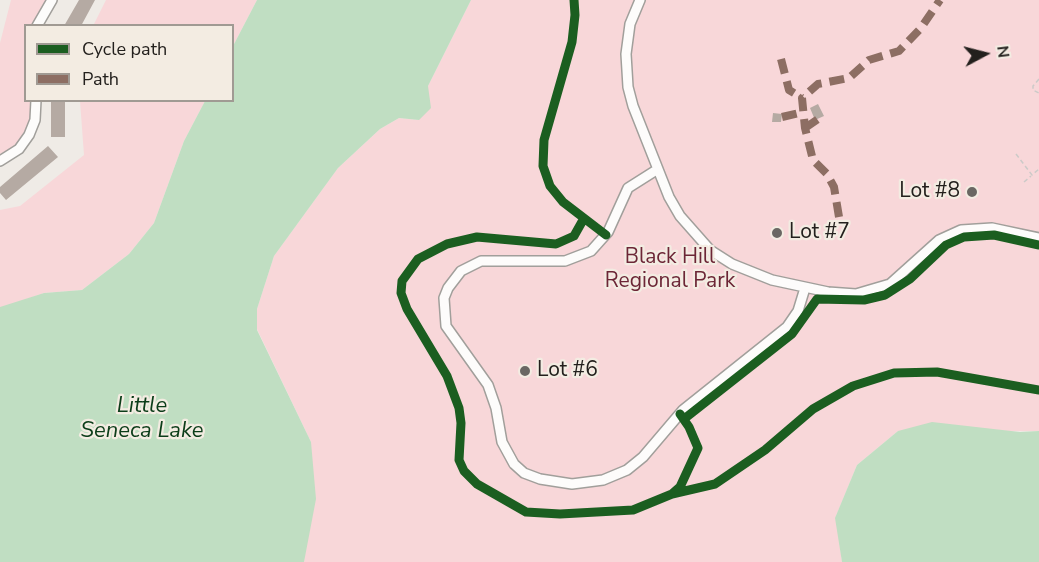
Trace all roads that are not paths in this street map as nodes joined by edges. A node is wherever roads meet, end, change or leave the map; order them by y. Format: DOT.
graph roads {
  1 [pos="52,0"];
  2 [pos="640,0"];
  3 [pos="38,24"];
  4 [pos="36,102"];
  5 [pos="0,161"];
  6 [pos="658,169"];
  7 [pos="1039,238"];
  8 [pos="805,288"];
  1 -- 3 [label="street"];
  2 -- 6 [label="street"];
  4 -- 5 [label="street"];
  6 -- 8 [label="street"];
  6 -- 8 [label="street"];
  7 -- 8 [label="street"];
}
